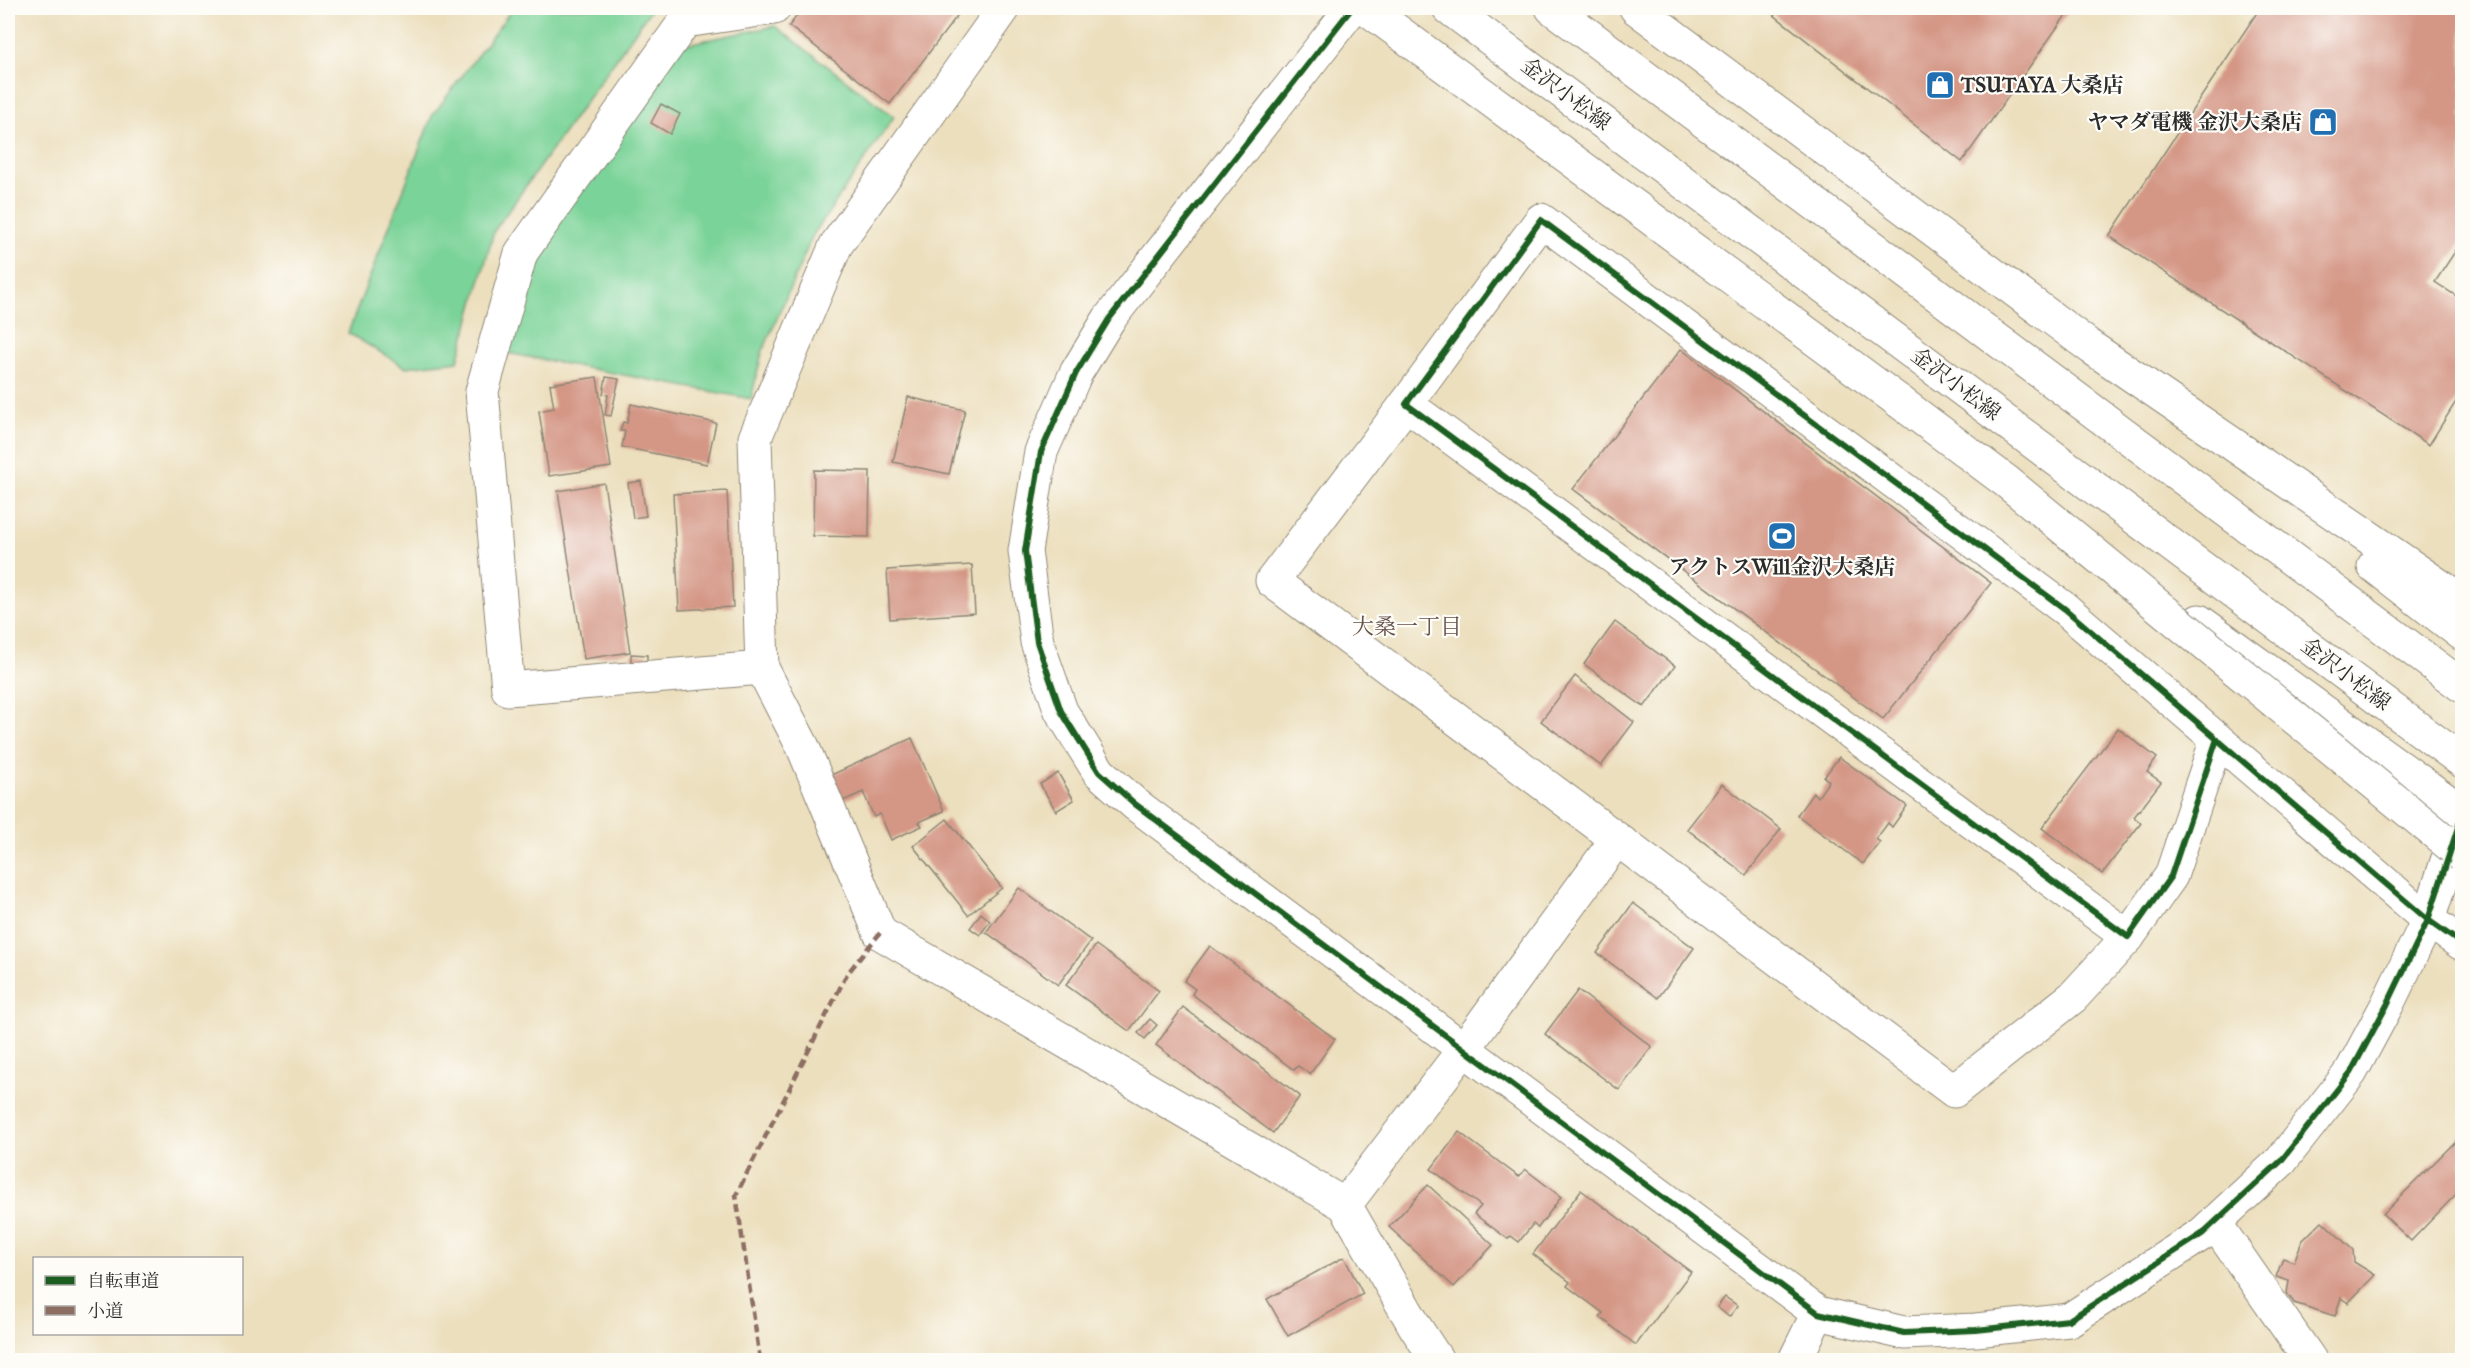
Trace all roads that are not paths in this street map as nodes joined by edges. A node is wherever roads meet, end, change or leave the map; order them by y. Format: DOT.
graph roads {
  1 [pos="774,8"];
  2 [pos="1004,8"];
  3 [pos="1352,8"];
  4 [pos="1366,8"];
  5 [pos="1449,8"];
  6 [pos="1552,8"];
  7 [pos="1636,8"];
  8 [pos="2092,348"];
  9 [pos="1406,404"];
  10 [pos="2007,482"];
  11 [pos="2463,601"];
  12 [pos="2463,634"];
  13 [pos="762,668"];
  14 [pos="2463,686"];
  15 [pos="2217,739"];
  16 [pos="2463,761"];
  17 [pos="2463,814"];
  18 [pos="1617,838"];
  19 [pos="2463,855"];
  20 [pos="2428,920"];
  21 [pos="2128,937"];
  22 [pos="2463,944"];
  23 [pos="1464,1048"];
  24 [pos="1345,1205"];
  25 [pos="2215,1223"];
  26 [pos="1818,1313"];
  27 [pos="1437,1360"];
  28 [pos="1795,1360"];
  29 [pos="2310,1360"];
  1 -- 13 [label="street"];
  2 -- 13 [label="street"];
  3 -- 23 [label="street"];
  4 -- 10 [label="street, bridge"];
  5 -- 16 [label="street, 金沢小松線"];
  6 -- 14 [label="street"];
  7 -- 8 [label="street"];
  8 -- 11 [label="street"];
  8 -- 12 [label="street"];
  9 -- 15 [label="street"];
  9 -- 18 [label="street"];
  9 -- 21 [label="street"];
  10 -- 17 [label="street, bridge"];
  10 -- 19 [label="street, bridge"];
  13 -- 24 [label="street"];
  15 -- 20 [label="street"];
  15 -- 21 [label="street"];
  17 -- 20 [label="street"];
  18 -- 21 [label="street"];
  18 -- 23 [label="street"];
  20 -- 22 [label="street"];
  20 -- 25 [label="street"];
  23 -- 24 [label="street"];
  23 -- 26 [label="street"];
  24 -- 27 [label="street"];
  25 -- 26 [label="street"];
  25 -- 29 [label="street"];
  26 -- 28 [label="street"];
}
